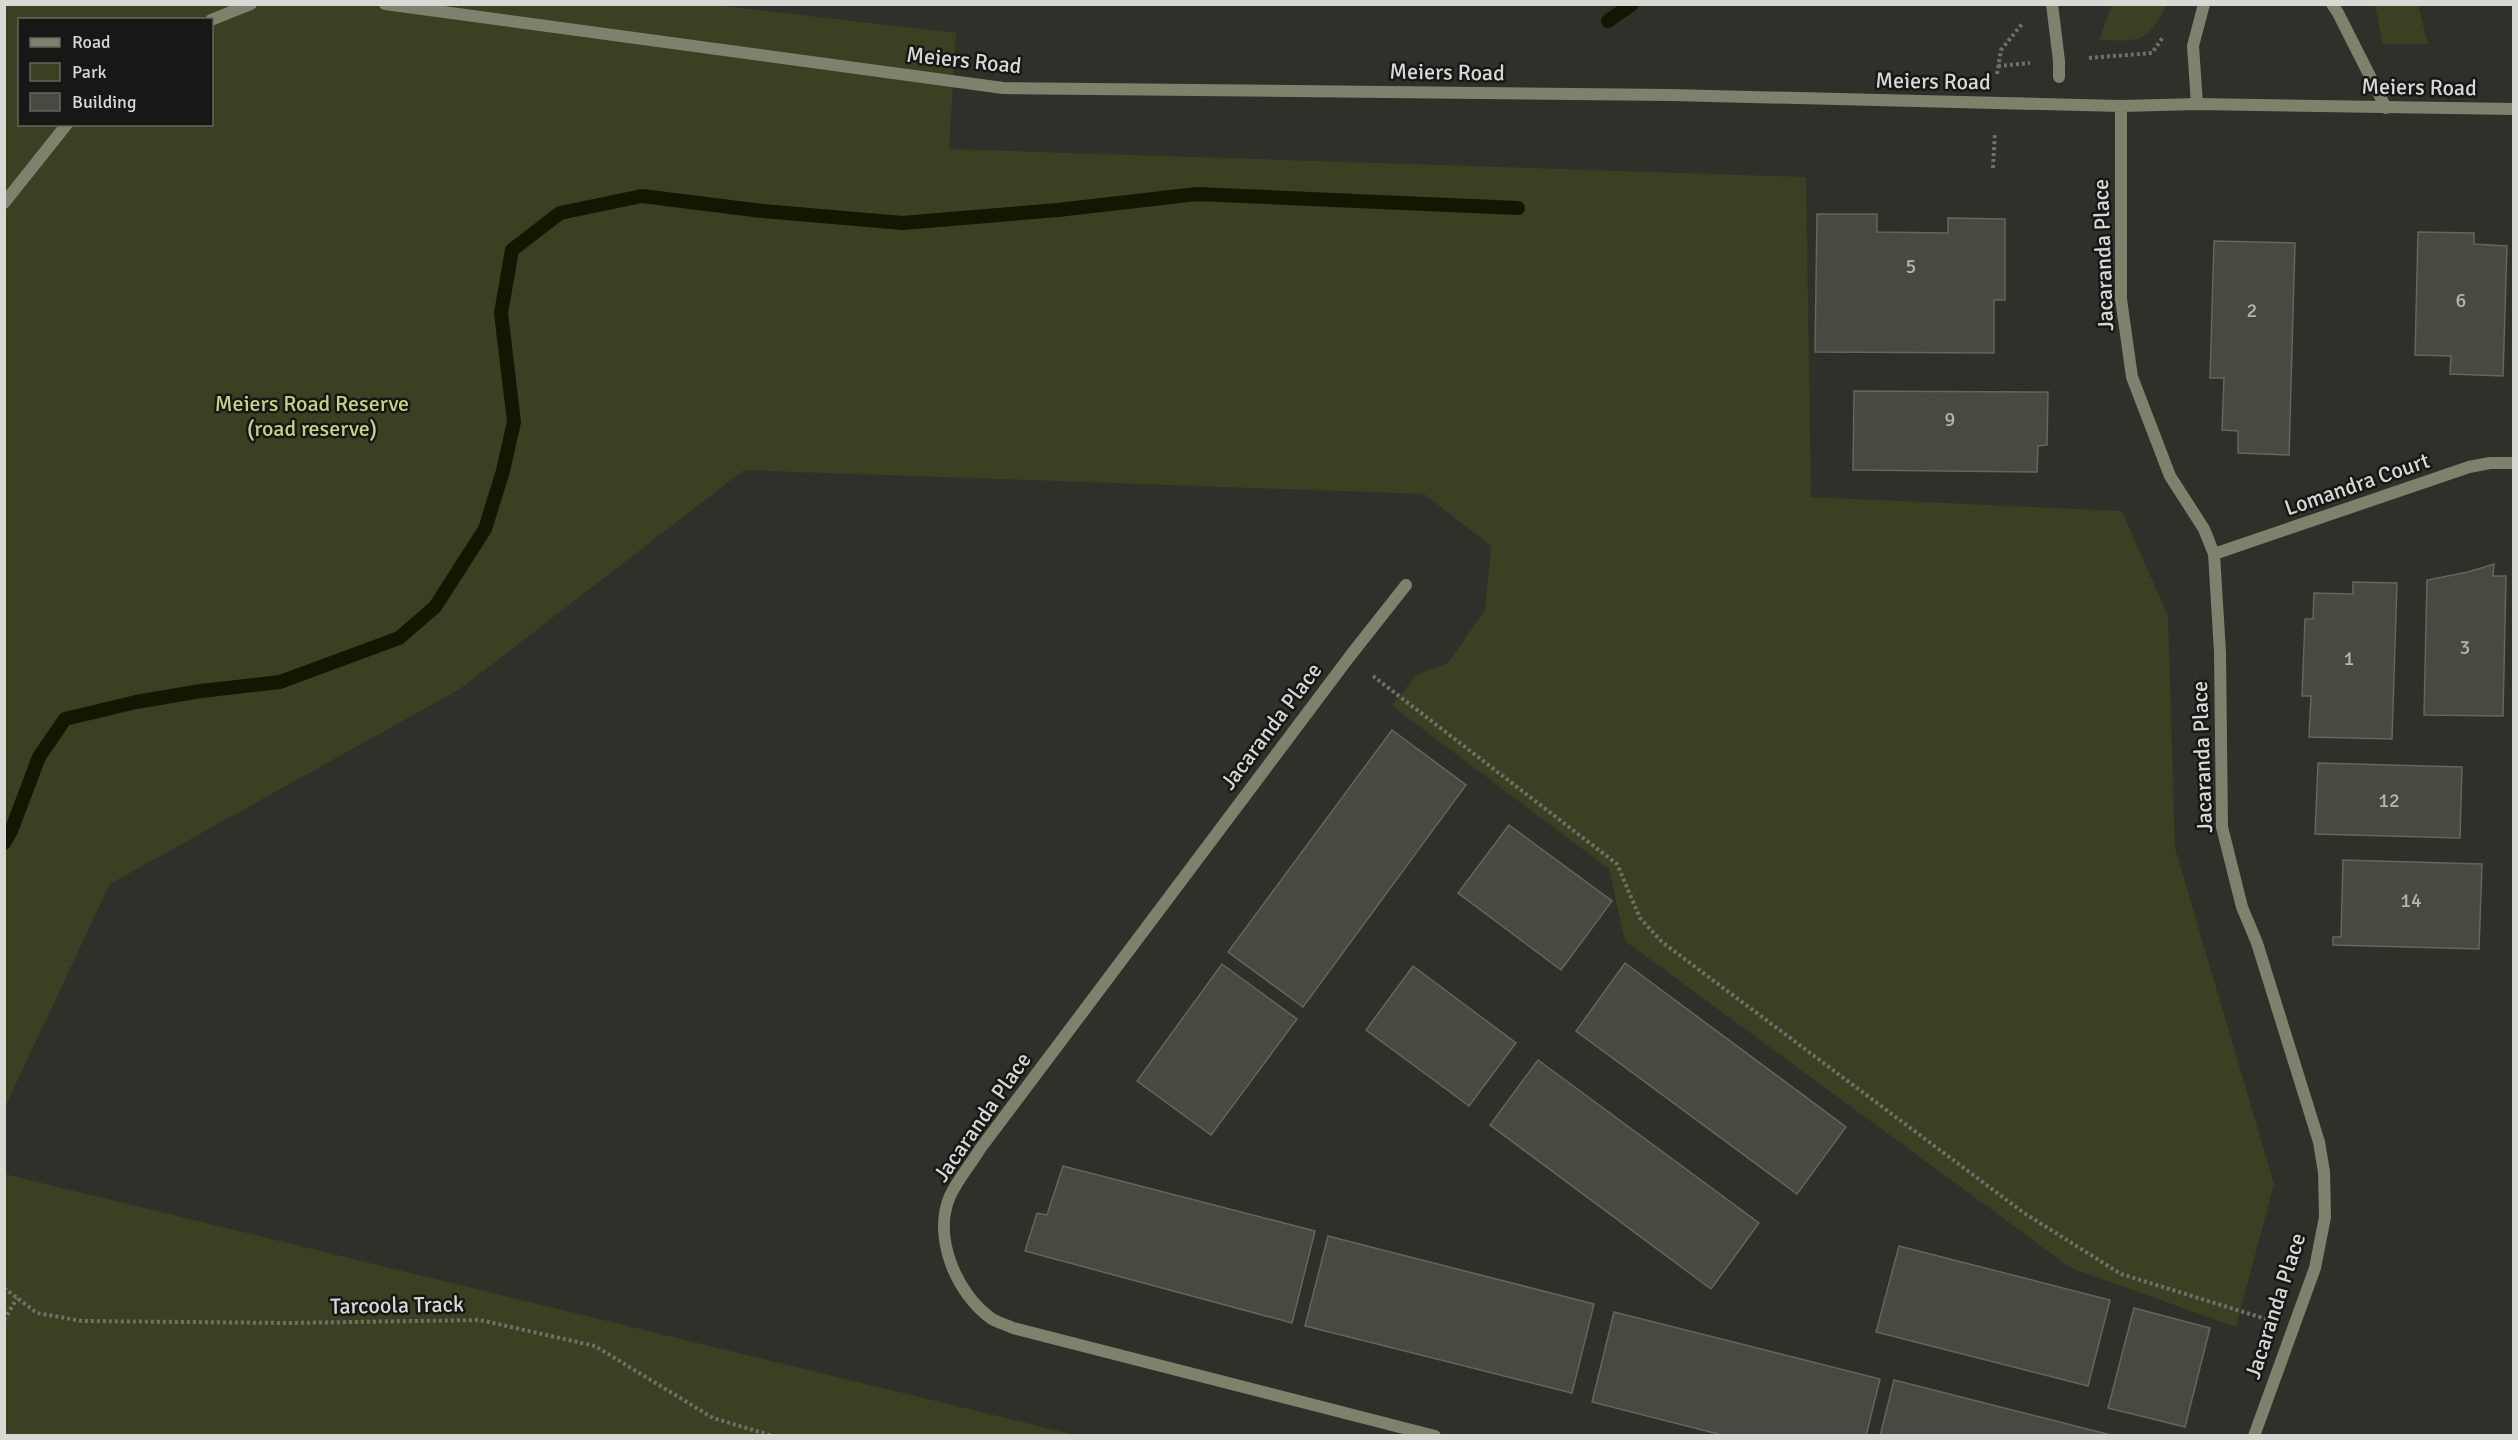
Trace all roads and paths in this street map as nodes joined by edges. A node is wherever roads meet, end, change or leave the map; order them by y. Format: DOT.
graph roads {
  1 [pos="251,4"];
  2 [pos="386,4"];
  3 [pos="2052,4"];
  4 [pos="2204,4"];
  5 [pos="2332,4"];
  6 [pos="2024,16"];
  7 [pos="213,19"];
  8 [pos="2165,34"];
  9 [pos="2059,61"];
  10 [pos="1998,66"];
  11 [pos="2059,77"];
  12 [pos="1996,81"];
  13 [pos="2197,104"];
  14 [pos="2121,106"];
  15 [pos="2386,108"];
  16 [pos="2514,109"];
  17 [pos="65,126"];
  18 [pos="1995,140"];
  19 [pos="1993,168"];
  20 [pos="4,203"];
  21 [pos="2514,463"];
  22 [pos="2214,554"];
  23 [pos="1406,585"];
  24 [pos="1373,676"];
  25 [pos="4,1288"];
  26 [pos="16,1298"];
  27 [pos="2266,1319"];
  28 [pos="4,1320"];
  29 [pos="772,1436"];
  30 [pos="1435,1436"];
  31 [pos="2254,1436"];
  1 -- 7 [label="street"];
  2 -- 14 [label="street, Meiers Road"];
  3 -- 9 [label="street"];
  4 -- 13 [label="street"];
  5 -- 15 [label="street"];
  6 -- 10 [label="path"];
  8 -- 9 [label="path"];
  9 -- 10 [label="path"];
  9 -- 11 [label="street"];
  10 -- 12 [label="path"];
  13 -- 14 [label="street, Meiers Road"];
  13 -- 15 [label="street, Meiers Road"];
  14 -- 22 [label="street, Jacaranda Place"];
  15 -- 16 [label="street, Meiers Road"];
  17 -- 20 [label="street"];
  18 -- 19 [label="path"];
  21 -- 22 [label="street, Lomandra Court"];
  22 -- 31 [label="street, Jacaranda Place"];
  23 -- 30 [label="street, Jacaranda Place"];
  24 -- 27 [label="path"];
  25 -- 26 [label="path, Tarcoola Track"];
  26 -- 28 [label="path"];
  26 -- 29 [label="path, Tarcoola Track"];
}
